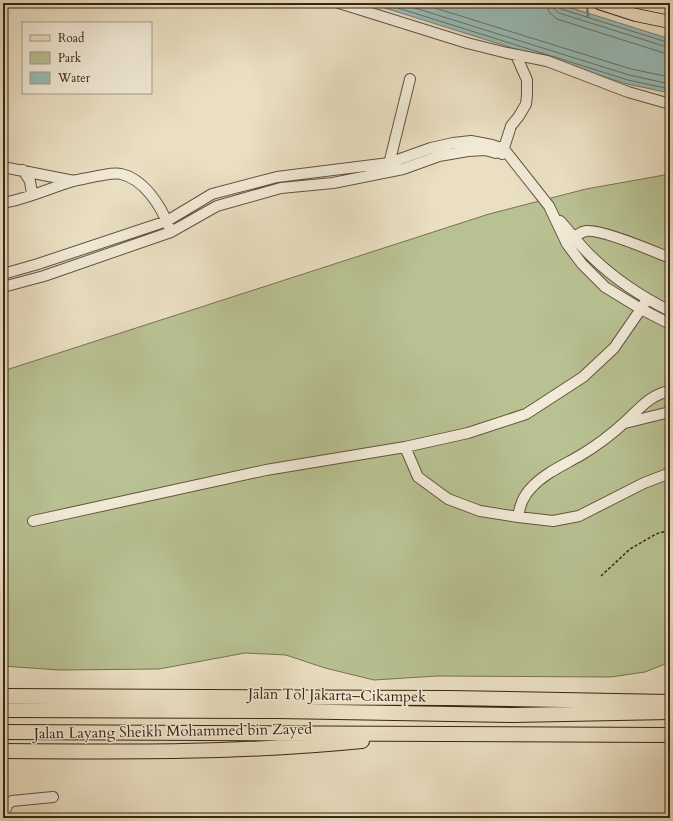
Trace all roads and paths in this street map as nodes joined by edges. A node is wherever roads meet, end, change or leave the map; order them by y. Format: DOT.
graph roads {
  1 [pos="339,3"];
  2 [pos="599,3"];
  3 [pos="670,22"];
  4 [pos="516,55"];
  5 [pos="410,78"];
  6 [pos="670,104"];
  7 [pos="506,154"];
  8 [pos="3,167"];
  9 [pos="388,167"];
  10 [pos="23,170"];
  11 [pos="74,181"];
  12 [pos="32,194"];
  13 [pos="3,203"];
  14 [pos="554,213"];
  15 [pos="166,220"];
  16 [pos="171,232"];
  17 [pos="575,237"];
  18 [pos="567,244"];
  19 [pos="670,258"];
  20 [pos="3,274"];
  21 [pos="3,287"];
  22 [pos="647,299"];
  23 [pos="641,309"];
  24 [pos="670,311"];
  25 [pos="670,324"];
  26 [pos="670,391"];
  27 [pos="670,412"];
  28 [pos="623,424"];
  29 [pos="405,446"];
  30 [pos="670,473"];
  31 [pos="518,517"];
  32 [pos="33,521"];
  33 [pos="670,530"];
  34 [pos="601,576"];
  35 [pos="3,696"];
  36 [pos="670,702"];
  37 [pos="3,710"];
  38 [pos="670,712"];
  39 [pos="3,732"];
  40 [pos="440,734"];
  41 [pos="670,735"];
  42 [pos="3,751"];
  43 [pos="52,797"];
  44 [pos="3,816"];
  1 -- 4 [label="street"];
  2 -- 3 [label="main road"];
  4 -- 6 [label="street"];
  4 -- 7 [label="street"];
  5 -- 9 [label="street"];
  7 -- 9 [label="street"];
  7 -- 14 [label="street"];
  8 -- 10 [label="street"];
  9 -- 15 [label="street"];
  9 -- 16 [label="street"];
  10 -- 11 [label="street"];
  10 -- 12 [label="street"];
  11 -- 12 [label="street"];
  11 -- 15 [label="street"];
  12 -- 13 [label="street"];
  14 -- 17 [label="street"];
  14 -- 18 [label="street"];
  15 -- 16 [label="street"];
  15 -- 20 [label="street"];
  16 -- 21 [label="street"];
  17 -- 18 [label="street"];
  17 -- 19 [label="street"];
  17 -- 22 [label="street"];
  18 -- 23 [label="street"];
  22 -- 23 [label="street"];
  22 -- 24 [label="street"];
  23 -- 25 [label="street"];
  23 -- 29 [label="street"];
  26 -- 28 [label="street"];
  27 -- 28 [label="street"];
  28 -- 31 [label="street"];
  29 -- 31 [label="street"];
  29 -- 32 [label="street"];
  30 -- 31 [label="street"];
  33 -- 34 [label="path"];
  35 -- 36 [label="highway, Jalan Layang Sheikh Mohammed bin Zayed"];
  37 -- 38 [label="highway, Jalan Tol Jakarta–Cikampek"];
  39 -- 40 [label="highway"];
  40 -- 41 [label="highway"];
  40 -- 42 [label="highway, Jalan Layang Sheikh Mohammed bin Zayed"];
  43 -- 44 [label="street"];
}
